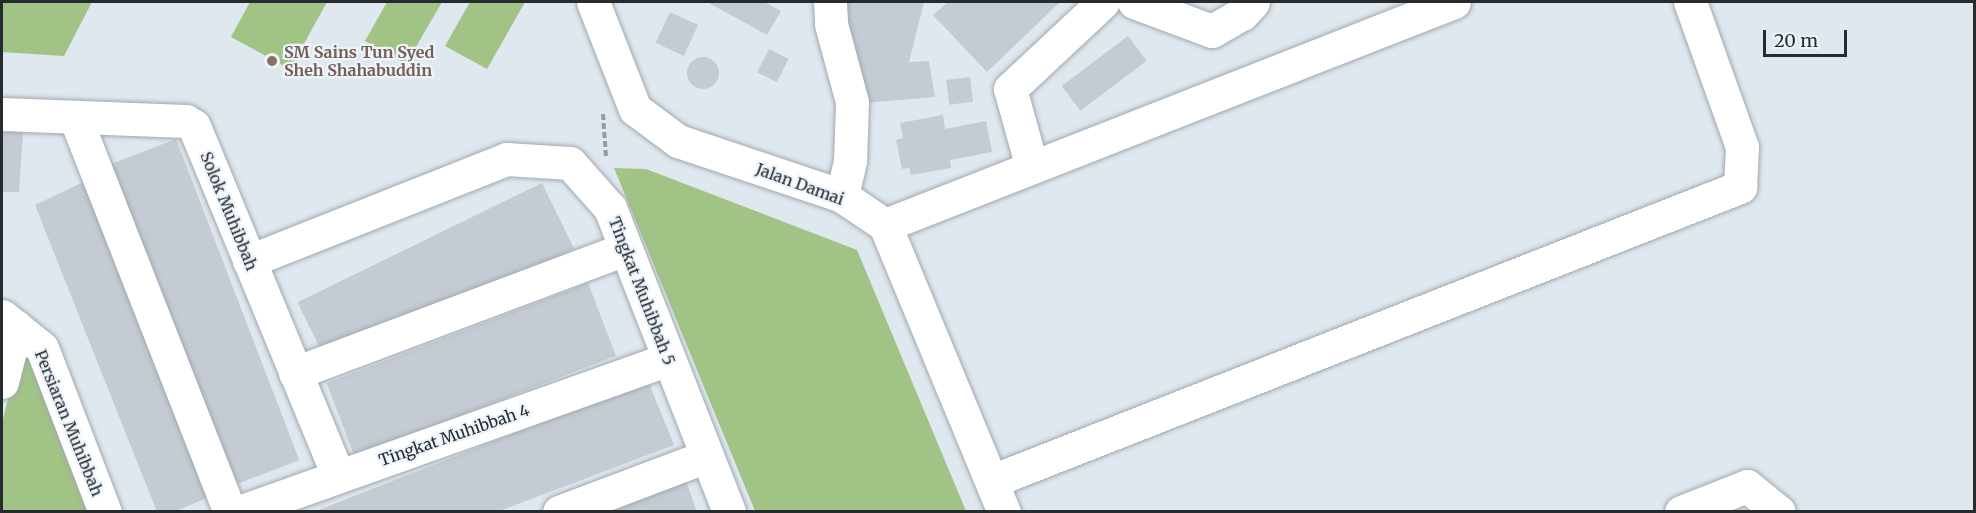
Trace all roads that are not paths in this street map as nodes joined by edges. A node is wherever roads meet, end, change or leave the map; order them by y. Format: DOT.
graph roads {
  1 [pos="593,2"];
  2 [pos="830,2"];
  3 [pos="1103,2"];
  4 [pos="1134,2"];
  5 [pos="1454,2"];
  6 [pos="1690,2"];
  7 [pos="1244,6"];
  8 [pos="2,114"];
  9 [pos="75,117"];
  10 [pos="1031,164"];
  11 [pos="842,196"];
  12 [pos="885,225"];
  13 [pos="625,249"];
  14 [pos="249,261"];
  15 [pos="9,321"];
  16 [pos="668,359"];
  17 [pos="295,373"];
  18 [pos="2,382"];
  19 [pos="707,456"];
  20 [pos="338,476"];
  21 [pos="992,481"];
  22 [pos="105,512"];
  23 [pos="230,512"];
  24 [pos="239,512"];
  25 [pos="559,512"];
  26 [pos="729,512"];
  27 [pos="1004,512"];
  28 [pos="1681,512"];
  29 [pos="1779,512"];
  1 -- 11 [label="street, Jalan Damai"];
  2 -- 11 [label="street"];
  3 -- 10 [label="street"];
  4 -- 7 [label="street"];
  5 -- 10 [label="street"];
  6 -- 21 [label="street"];
  8 -- 9 [label="street, Solok Muhibbah"];
  9 -- 14 [label="street, Solok Muhibbah"];
  9 -- 23 [label="street"];
  10 -- 12 [label="street"];
  11 -- 12 [label="street, Jalan Damai"];
  12 -- 21 [label="street"];
  13 -- 14 [label="street, Tingkat Muhibbah 5"];
  13 -- 16 [label="street, Tingkat Muhibbah 5"];
  13 -- 17 [label="street"];
  14 -- 17 [label="street, Solok Muhibbah"];
  15 -- 18 [label="street"];
  15 -- 22 [label="street, Persiaran Muhibbah"];
  16 -- 19 [label="street, Tingkat Muhibbah 5"];
  16 -- 20 [label="street, Tingkat Muhibbah 4"];
  17 -- 20 [label="street, Solok Muhibbah"];
  19 -- 25 [label="street"];
  19 -- 26 [label="street, Tingkat Muhibbah 5"];
  20 -- 24 [label="street, Tingkat Muhibbah 4"];
  21 -- 27 [label="street"];
  28 -- 29 [label="street"];
}
